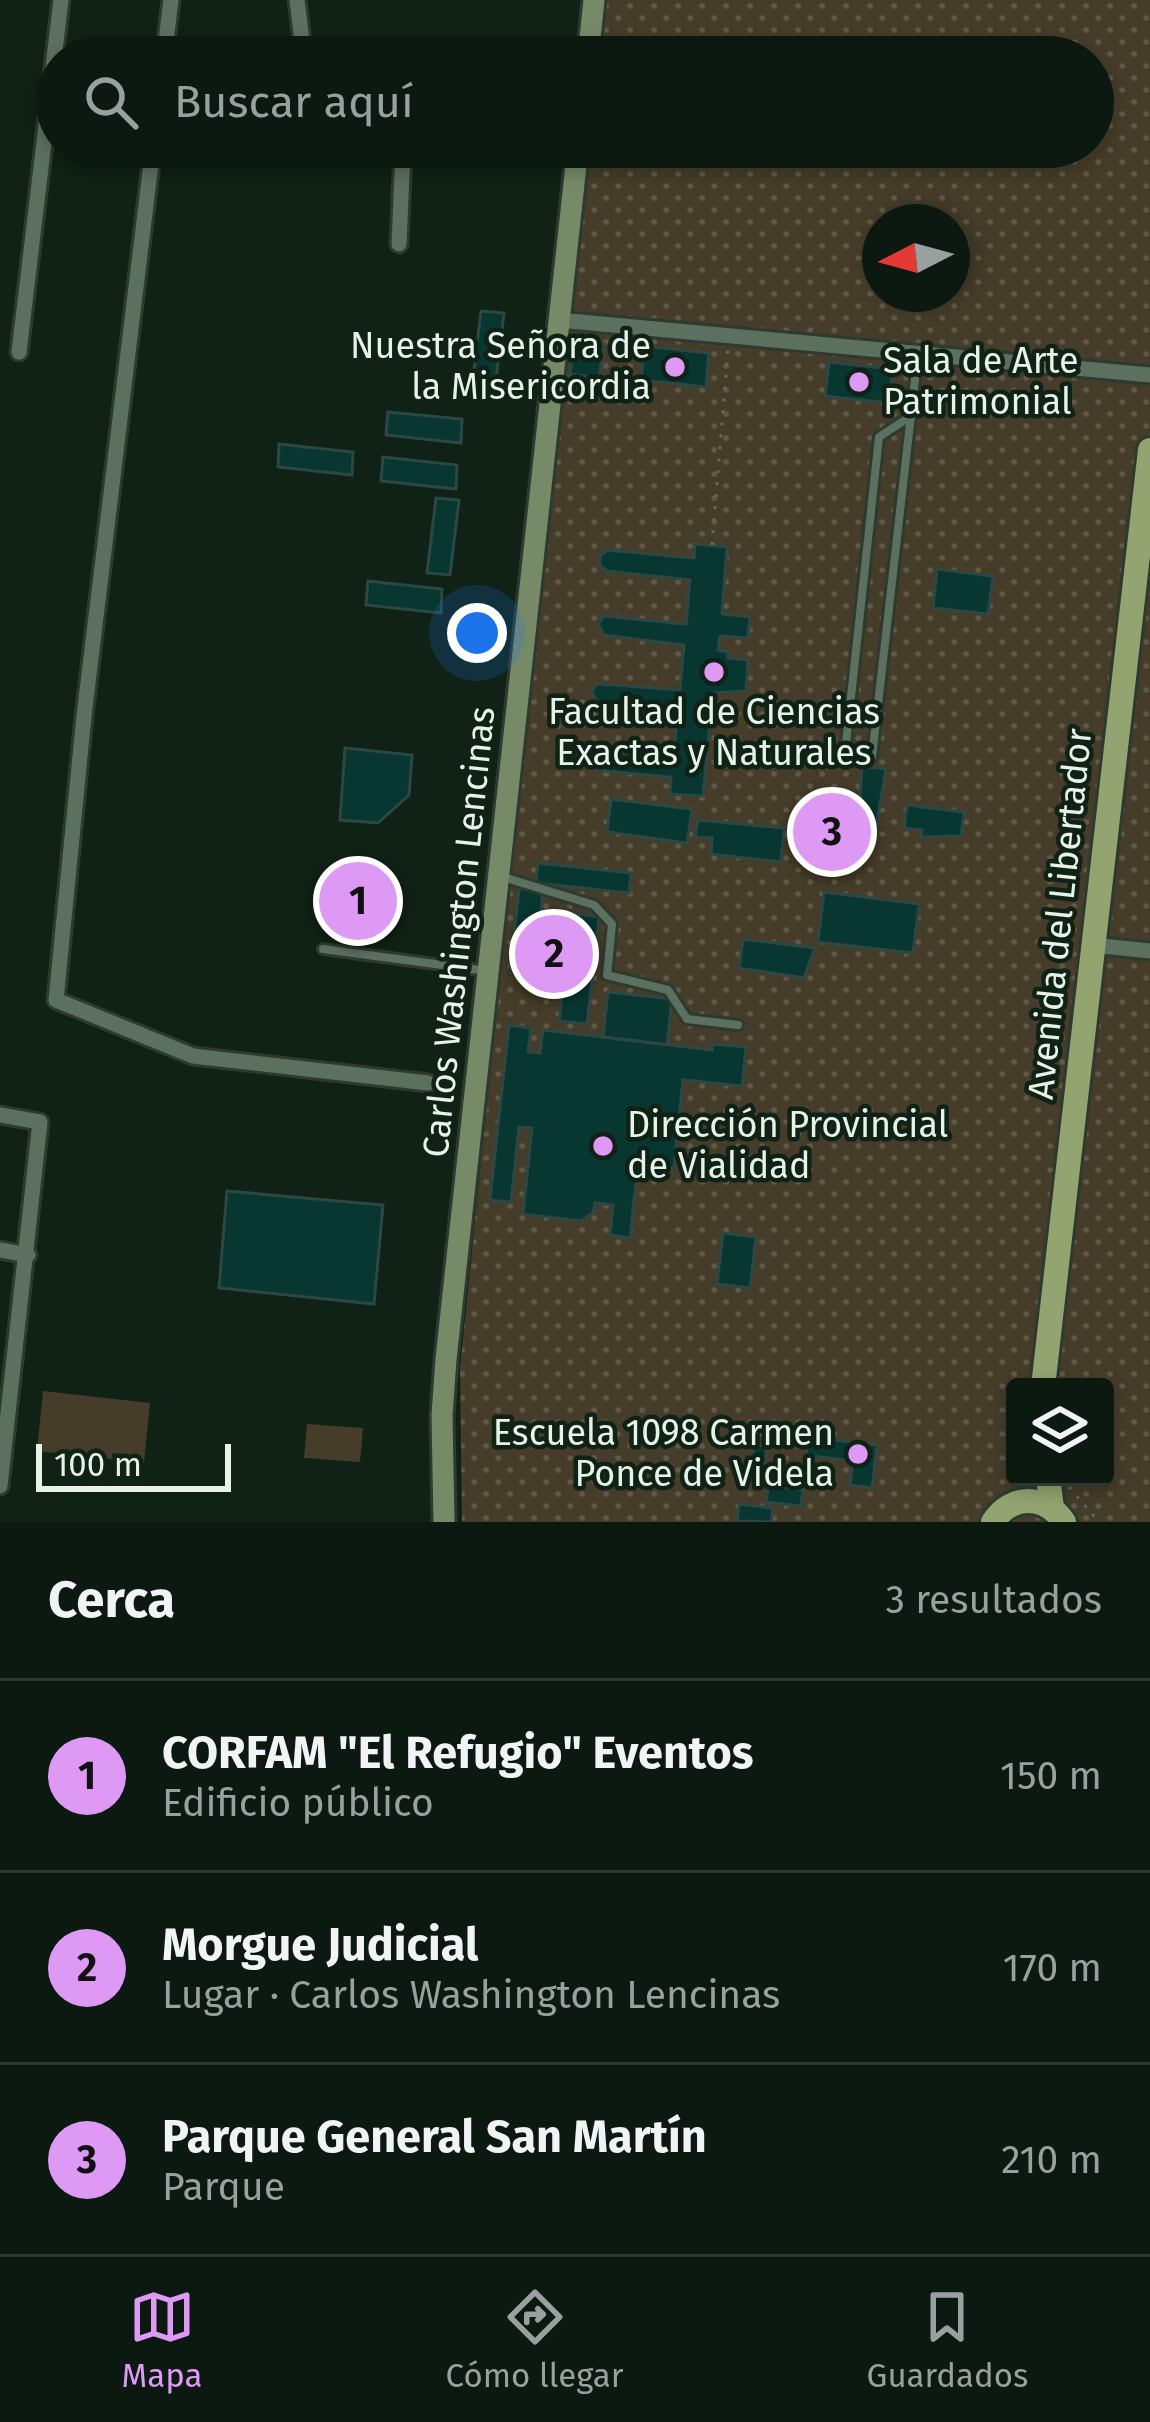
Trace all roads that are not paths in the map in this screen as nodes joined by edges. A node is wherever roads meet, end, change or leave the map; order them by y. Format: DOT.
graph roads {
  1 [pos="61,0"];
  2 [pos="171,0"];
  3 [pos="297,0"];
  4 [pos="594,0"];
  5 [pos="57,36"];
  6 [pos="167,36"];
  7 [pos="301,36"];
  8 [pos="590,36"];
  9 [pos="41,168"];
  10 [pos="150,168"];
  11 [pos="402,168"];
  12 [pos="576,168"];
  13 [pos="399,244"];
  14 [pos="559,320"];
  15 [pos="19,352"];
  16 [pos="916,352"];
  17 [pos="1150,375"];
  18 [pos="911,416"];
  19 [pos="1150,450"];
  20 [pos="498,876"];
  21 [pos="1093,945"];
  22 [pos="323,949"];
  23 [pos="1150,951"];
  24 [pos="488,971"];
  25 [pos="738,1025"];
  26 [pos="428,1083"];
  27 [pos="0,1115"];
  28 [pos="0,1250"];
  29 [pos="28,1255"];
  30 [pos="453,1295"];
  31 [pos="1044,1378"];
  32 [pos="6,1381"];
  33 [pos="0,1486"];
  34 [pos="1016,1486"];
  35 [pos="1000,1514"];
  36 [pos="1058,1515"];
  37 [pos="444,1522"];
  38 [pos="456,1522"];
  1 -- 5 [label="street"];
  2 -- 6 [label="street"];
  3 -- 7 [label="street"];
  4 -- 8 [label="main road"];
  9 -- 15 [label="street"];
  10 -- 26 [label="street"];
  11 -- 13 [label="street"];
  12 -- 14 [label="main road, Carlos Washington Lencinas"];
  14 -- 16 [label="street"];
  14 -- 20 [label="main road, Carlos Washington Lencinas"];
  16 -- 17 [label="street"];
  16 -- 18 [label="lane"];
  18 -- 18 [label="lane"];
  19 -- 21 [label="main road, Avenida del Libertador"];
  20 -- 24 [label="main road, Carlos Washington Lencinas"];
  20 -- 25 [label="lane"];
  21 -- 23 [label="street"];
  21 -- 31 [label="main road, Avenida del Libertador"];
  22 -- 24 [label="lane"];
  24 -- 30 [label="main road, Carlos Washington Lencinas"];
  27 -- 29 [label="street"];
  28 -- 29 [label="street"];
  29 -- 32 [label="street"];
  30 -- 37 [label="main road, Carlos Washington Lencinas"];
  30 -- 38 [label="main road, Carlos Washington Lencinas"];
  32 -- 33 [label="street"];
  34 -- 35 [label="main road"];
  35 -- 36 [label="main road"];
}
